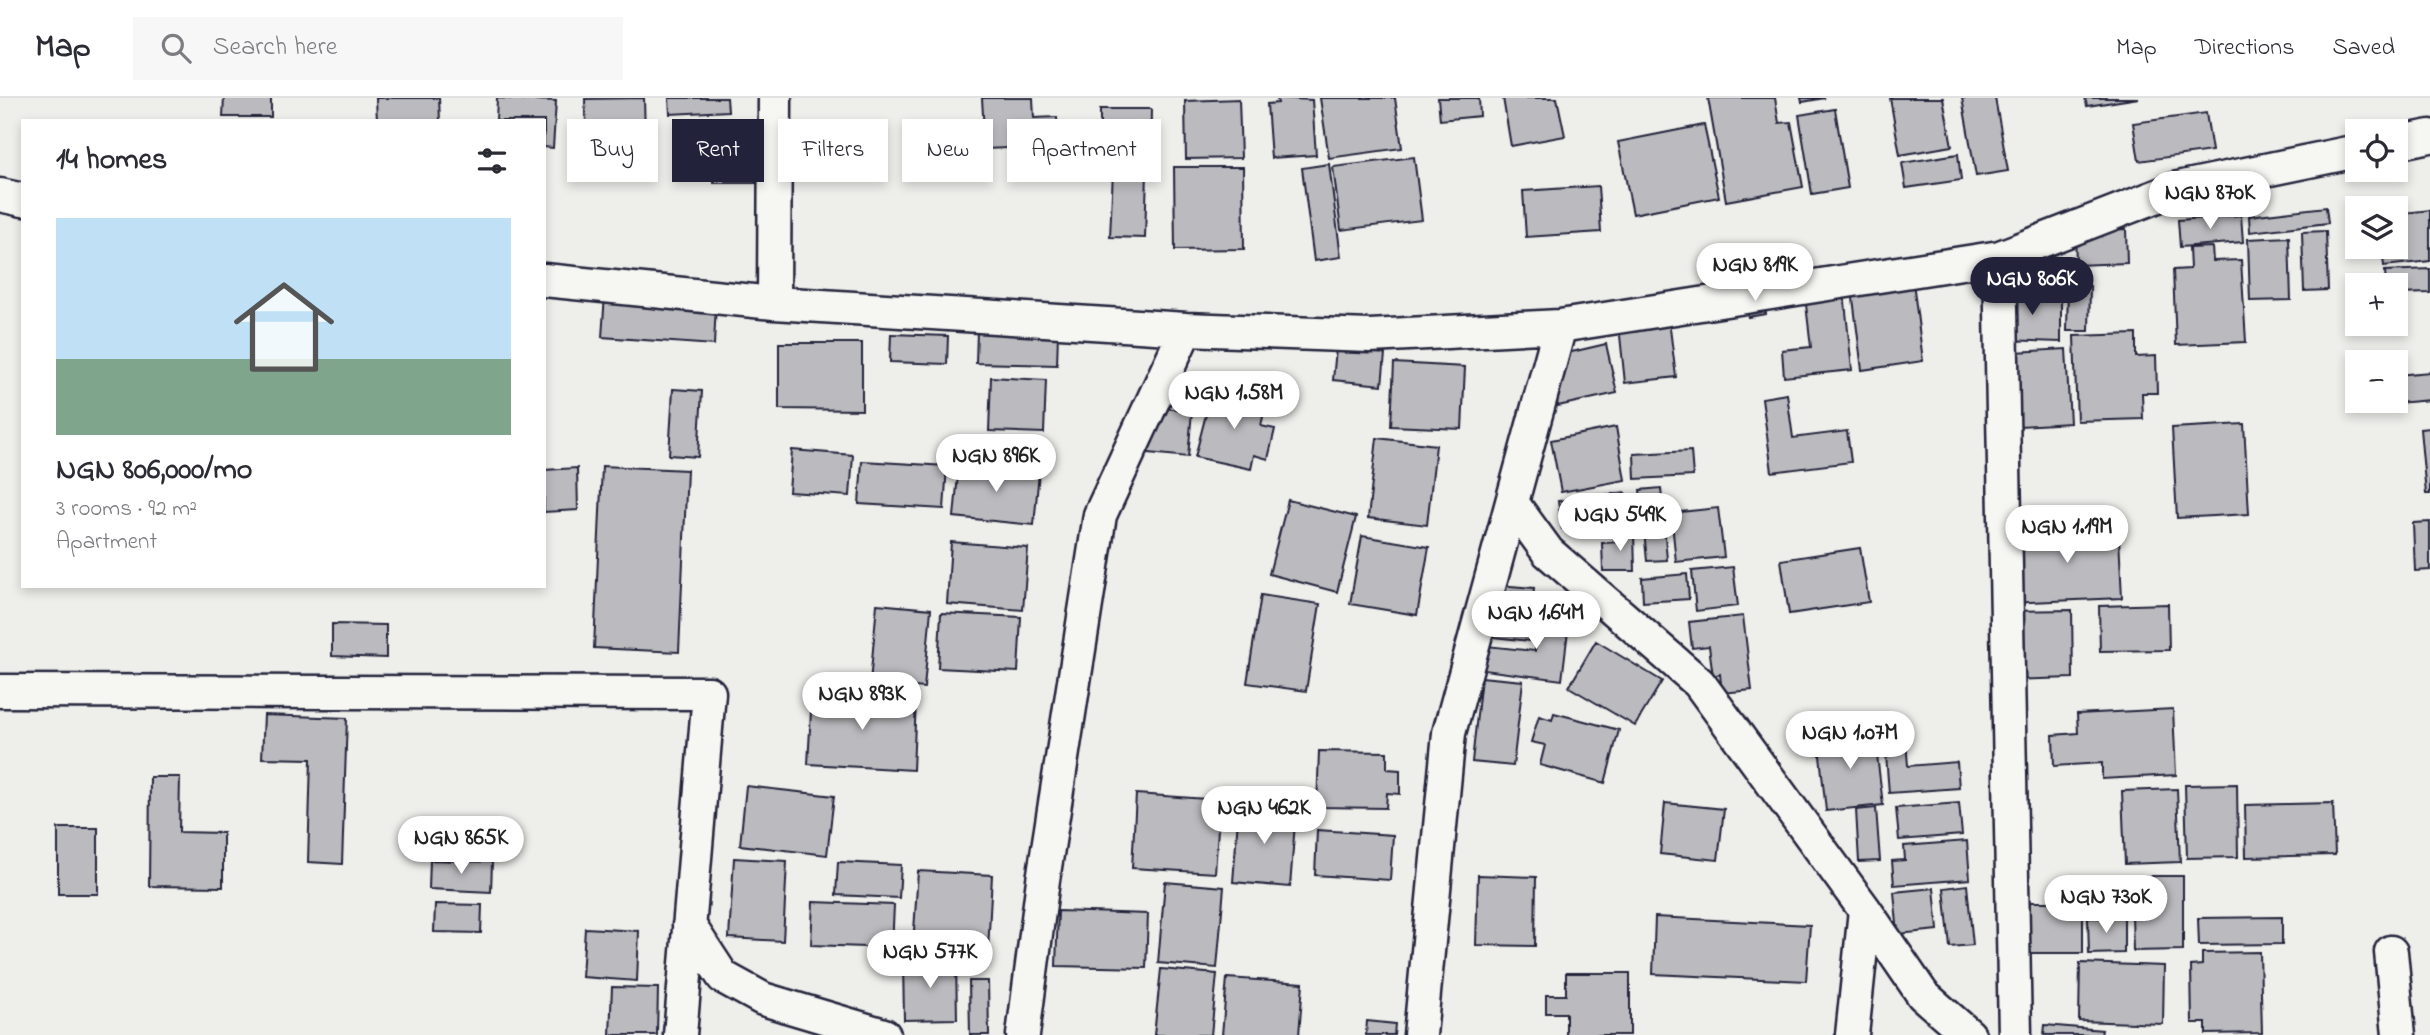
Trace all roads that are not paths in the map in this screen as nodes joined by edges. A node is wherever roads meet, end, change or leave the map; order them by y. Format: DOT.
graph roads {
  1 [pos="775,98"];
  2 [pos="2430,136"];
  3 [pos="2408,141"];
  4 [pos="2345,153"];
  5 [pos="0,195"];
  6 [pos="21,200"];
  7 [pos="2000,257"];
  8 [pos="546,280"];
  9 [pos="774,303"];
  10 [pos="1560,326"];
  11 [pos="1186,329"];
  12 [pos="1513,504"];
  13 [pos="0,691"];
  14 [pos="1865,909"];
  15 [pos="689,925"];
  16 [pos="2391,952"];
  17 [pos="680,1035"];
  18 [pos="884,1035"];
  19 [pos="1023,1035"];
  20 [pos="1420,1035"];
  21 [pos="1852,1035"];
  22 [pos="1969,1035"];
  23 [pos="2015,1035"];
  24 [pos="2399,1035"];
  1 -- 9 [label="street"];
  2 -- 3 [label="street"];
  4 -- 7 [label="street"];
  5 -- 6 [label="street"];
  7 -- 10 [label="street"];
  7 -- 23 [label="street"];
  8 -- 9 [label="street"];
  9 -- 11 [label="street"];
  10 -- 11 [label="street"];
  10 -- 12 [label="street"];
  11 -- 19 [label="street"];
  12 -- 14 [label="street"];
  12 -- 20 [label="street"];
  13 -- 15 [label="street"];
  14 -- 21 [label="street"];
  14 -- 22 [label="street"];
  15 -- 17 [label="street"];
  15 -- 18 [label="street"];
  16 -- 24 [label="street"];
}
